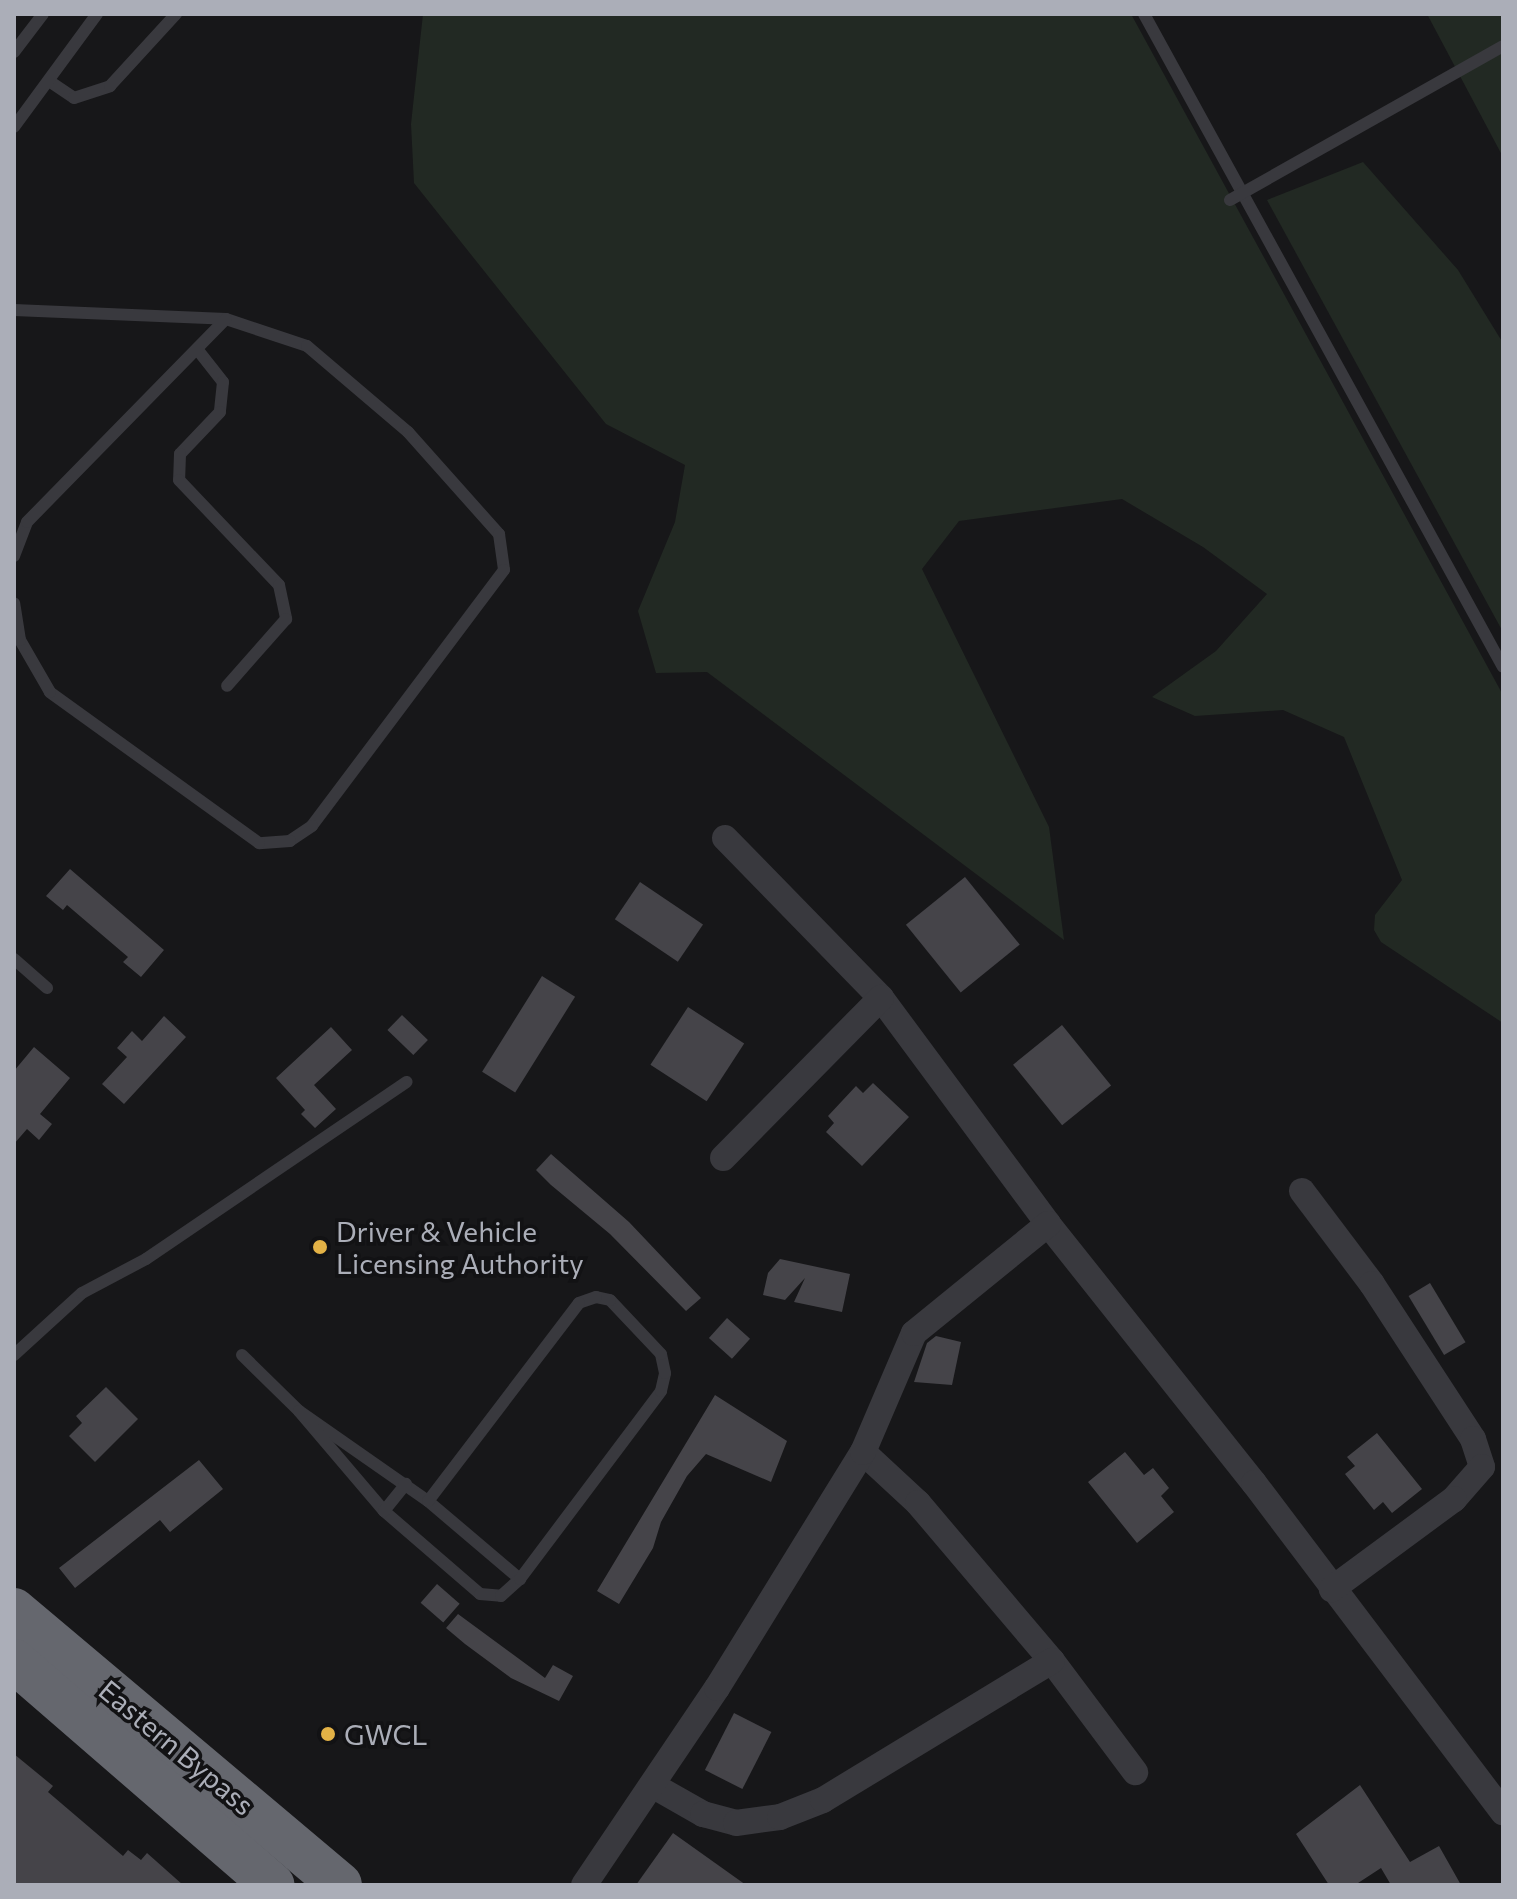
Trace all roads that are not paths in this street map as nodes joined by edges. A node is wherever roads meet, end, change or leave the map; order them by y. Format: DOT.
graph roads {
  1 [pos="43,14"];
  2 [pos="97,14"];
  3 [pos="176,14"];
  4 [pos="1144,14"];
  5 [pos="1503,46"];
  6 [pos="14,52"];
  7 [pos="49,81"];
  8 [pos="14,127"];
  9 [pos="1242,193"];
  10 [pos="1230,200"];
  11 [pos="14,310"];
  12 [pos="226,319"];
  13 [pos="197,349"];
  14 [pos="14,556"];
  15 [pos="14,603"];
  16 [pos="1503,667"];
  17 [pos="227,686"];
  18 [pos="725,838"];
  19 [pos="14,959"];
  20 [pos="47,988"];
  21 [pos="881,998"];
  22 [pos="406,1082"];
  23 [pos="723,1158"];
  24 [pos="1302,1191"];
  25 [pos="1048,1224"];
  26 [pos="14,1355"];
  27 [pos="242,1355"];
  28 [pos="299,1411"];
  29 [pos="863,1452"];
  30 [pos="406,1484"];
  31 [pos="428,1501"];
  32 [pos="384,1511"];
  33 [pos="520,1579"];
  34 [pos="1332,1589"];
  35 [pos="14,1610"];
  36 [pos="14,1661"];
  37 [pos="1052,1661"];
  38 [pos="1135,1772"];
  39 [pos="652,1785"];
  40 [pos="1503,1812"];
  41 [pos="273,1885"];
  42 [pos="340,1885"];
  43 [pos="584,1885"];
  1 -- 6 [label="lane"];
  2 -- 7 [label="lane"];
  3 -- 7 [label="lane"];
  4 -- 9 [label="lane"];
  5 -- 9 [label="lane"];
  7 -- 8 [label="lane"];
  9 -- 10 [label="lane"];
  9 -- 16 [label="lane"];
  11 -- 12 [label="lane"];
  12 -- 13 [label="lane"];
  12 -- 15 [label="lane"];
  13 -- 14 [label="lane"];
  13 -- 17 [label="lane"];
  18 -- 21 [label="street"];
  19 -- 20 [label="lane"];
  21 -- 23 [label="street"];
  21 -- 25 [label="street"];
  22 -- 26 [label="lane"];
  24 -- 34 [label="street"];
  25 -- 29 [label="street"];
  25 -- 34 [label="street"];
  27 -- 28 [label="lane"];
  28 -- 30 [label="lane"];
  28 -- 32 [label="lane"];
  29 -- 37 [label="street"];
  29 -- 39 [label="street"];
  30 -- 31 [label="lane"];
  30 -- 32 [label="lane"];
  31 -- 33 [label="lane"];
  31 -- 33 [label="lane"];
  32 -- 33 [label="lane"];
  34 -- 40 [label="street"];
  35 -- 42 [label="highway, Eastern Bypass"];
  36 -- 41 [label="highway, Eastern Bypass"];
  37 -- 38 [label="street"];
  37 -- 39 [label="street"];
  39 -- 43 [label="street"];
}
